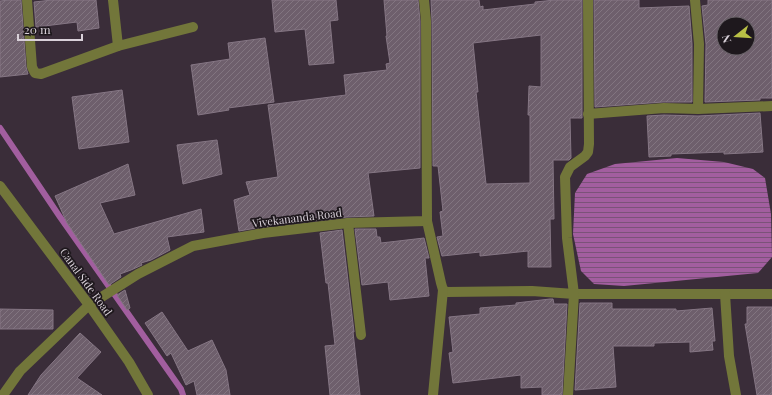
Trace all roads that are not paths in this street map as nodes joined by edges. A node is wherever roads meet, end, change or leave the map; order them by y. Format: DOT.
graph roads {
  1 [pos="27,0"];
  2 [pos="112,0"];
  3 [pos="424,0"];
  4 [pos="588,0"];
  5 [pos="695,0"];
  6 [pos="193,27"];
  7 [pos="118,46"];
  8 [pos="772,106"];
  9 [pos="698,109"];
  10 [pos="588,114"];
  11 [pos="0,186"];
  12 [pos="427,221"];
  13 [pos="348,223"];
  14 [pos="443,290"];
  15 [pos="574,294"];
  16 [pos="724,294"];
  17 [pos="772,294"];
  18 [pos="92,303"];
  19 [pos="362,335"];
  20 [pos="3,395"];
  21 [pos="148,395"];
  22 [pos="433,395"];
  23 [pos="568,395"];
  24 [pos="736,395"];
  1 -- 7 [label="street"];
  2 -- 7 [label="street"];
  3 -- 12 [label="street"];
  4 -- 10 [label="street"];
  5 -- 9 [label="street"];
  6 -- 7 [label="street"];
  8 -- 9 [label="street"];
  9 -- 10 [label="street"];
  10 -- 15 [label="street"];
  11 -- 18 [label="street, Canal Side Road"];
  12 -- 13 [label="street, Vivekananda Road"];
  12 -- 14 [label="street"];
  13 -- 18 [label="street, Vivekananda Road"];
  13 -- 19 [label="street"];
  14 -- 15 [label="street"];
  14 -- 22 [label="street"];
  15 -- 16 [label="street"];
  15 -- 23 [label="street"];
  16 -- 17 [label="street"];
  16 -- 24 [label="street"];
  18 -- 20 [label="street, Vivekananda Road"];
  18 -- 21 [label="street, Canal Side Road"];
}
